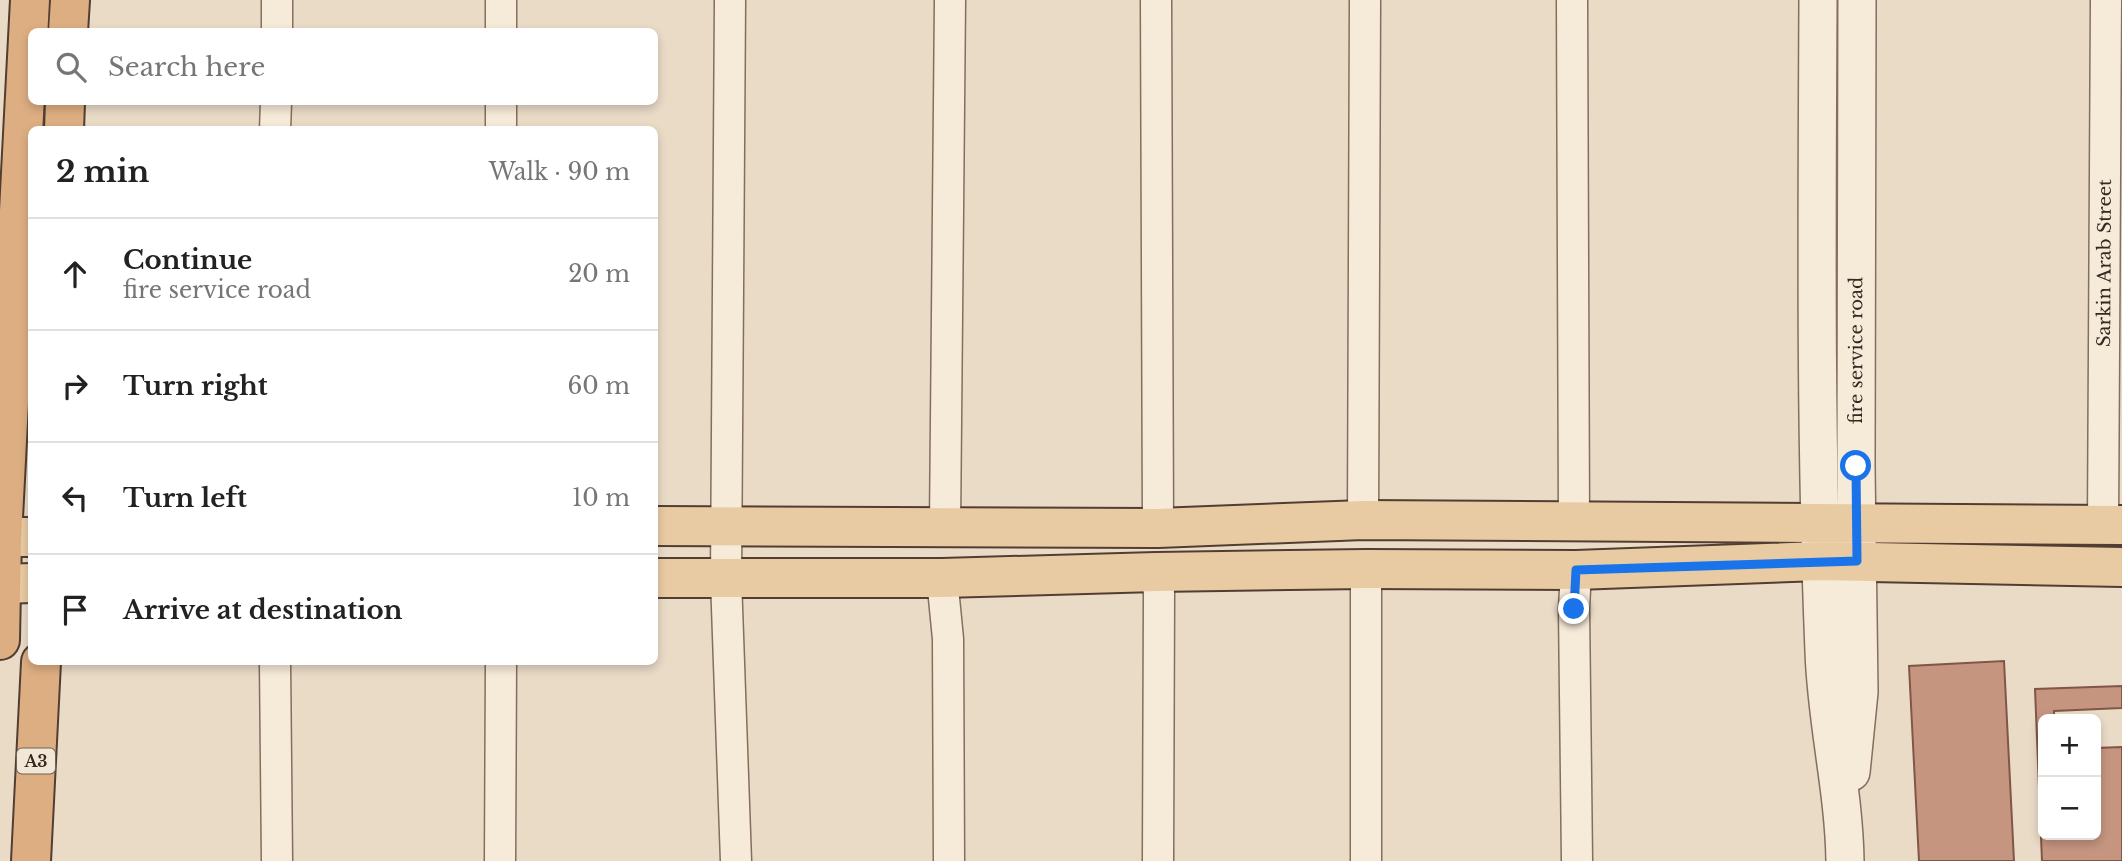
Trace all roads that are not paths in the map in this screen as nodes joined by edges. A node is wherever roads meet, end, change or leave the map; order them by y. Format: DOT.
graph roads {
  1 [pos="30,0"];
  2 [pos="70,0"];
  3 [pos="277,0"];
  4 [pos="501,0"];
  5 [pos="730,0"];
  6 [pos="950,0"];
  7 [pos="1156,0"];
  8 [pos="1365,0"];
  9 [pos="1572,0"];
  10 [pos="1818,0"];
  11 [pos="1857,0"];
  12 [pos="2106,0"];
  13 [pos="29,28"];
  14 [pos="68,28"];
  15 [pos="277,28"];
  16 [pos="501,28"];
  17 [pos="28,57"];
  18 [pos="65,105"];
  19 [pos="276,105"];
  20 [pos="501,105"];
  21 [pos="64,126"];
  22 [pos="275,126"];
  23 [pos="501,126"];
  24 [pos="1363,520"];
  25 [pos="1574,521"];
  26 [pos="1819,522"];
  27 [pos="1857,522"];
  28 [pos="2113,525"];
  29 [pos="658,526"];
  30 [pos="946,526"];
  31 [pos="726,527"];
  32 [pos="1158,528"];
  33 [pos="11,538"];
  34 [pos="1839,561"];
  35 [pos="2122,567"];
  36 [pos="1366,569"];
  37 [pos="1576,570"];
  38 [pos="1156,572"];
  39 [pos="658,578"];
  40 [pos="942,578"];
  41 [pos="726,579"];
  42 [pos="11,584"];
  43 [pos="0,640"];
  44 [pos="41,665"];
  45 [pos="275,665"];
  46 [pos="500,665"];
  47 [pos="1845,844"];
  48 [pos="31,861"];
  49 [pos="277,861"];
  50 [pos="499,861"];
  51 [pos="736,861"];
  52 [pos="949,861"];
  53 [pos="1158,861"];
  54 [pos="1366,861"];
  55 [pos="1577,861"];
  1 -- 13 [label="highway"];
  2 -- 14 [label="highway"];
  3 -- 15 [label="street"];
  4 -- 16 [label="street"];
  5 -- 31 [label="street"];
  6 -- 30 [label="street"];
  7 -- 32 [label="street"];
  8 -- 24 [label="street"];
  9 -- 25 [label="street"];
  10 -- 26 [label="street"];
  11 -- 27 [label="street, fire service road"];
  12 -- 28 [label="street, Sarkin Arab Street"];
  17 -- 33 [label="highway"];
  18 -- 21 [label="highway"];
  19 -- 22 [label="street"];
  20 -- 23 [label="street"];
  24 -- 25 [label="main road"];
  24 -- 32 [label="main road"];
  25 -- 26 [label="main road"];
  26 -- 27 [label="main road"];
  26 -- 34 [label="street"];
  27 -- 28 [label="main road"];
  27 -- 34 [label="street, fire service road"];
  29 -- 31 [label="main road"];
  30 -- 31 [label="main road"];
  30 -- 32 [label="main road"];
  31 -- 41 [label="street"];
  33 -- 42 [label="highway"];
  34 -- 35 [label="main road"];
  34 -- 37 [label="main road"];
  34 -- 47 [label="street, fire service road"];
  36 -- 37 [label="main road"];
  36 -- 38 [label="main road"];
  36 -- 54 [label="street"];
  37 -- 55 [label="street"];
  38 -- 40 [label="main road"];
  38 -- 53 [label="street"];
  39 -- 41 [label="main road"];
  40 -- 41 [label="main road"];
  40 -- 52 [label="street"];
  41 -- 51 [label="street"];
  42 -- 43 [label="highway"];
  44 -- 48 [label="highway, A3"];
  45 -- 49 [label="street"];
  46 -- 50 [label="street"];
}
